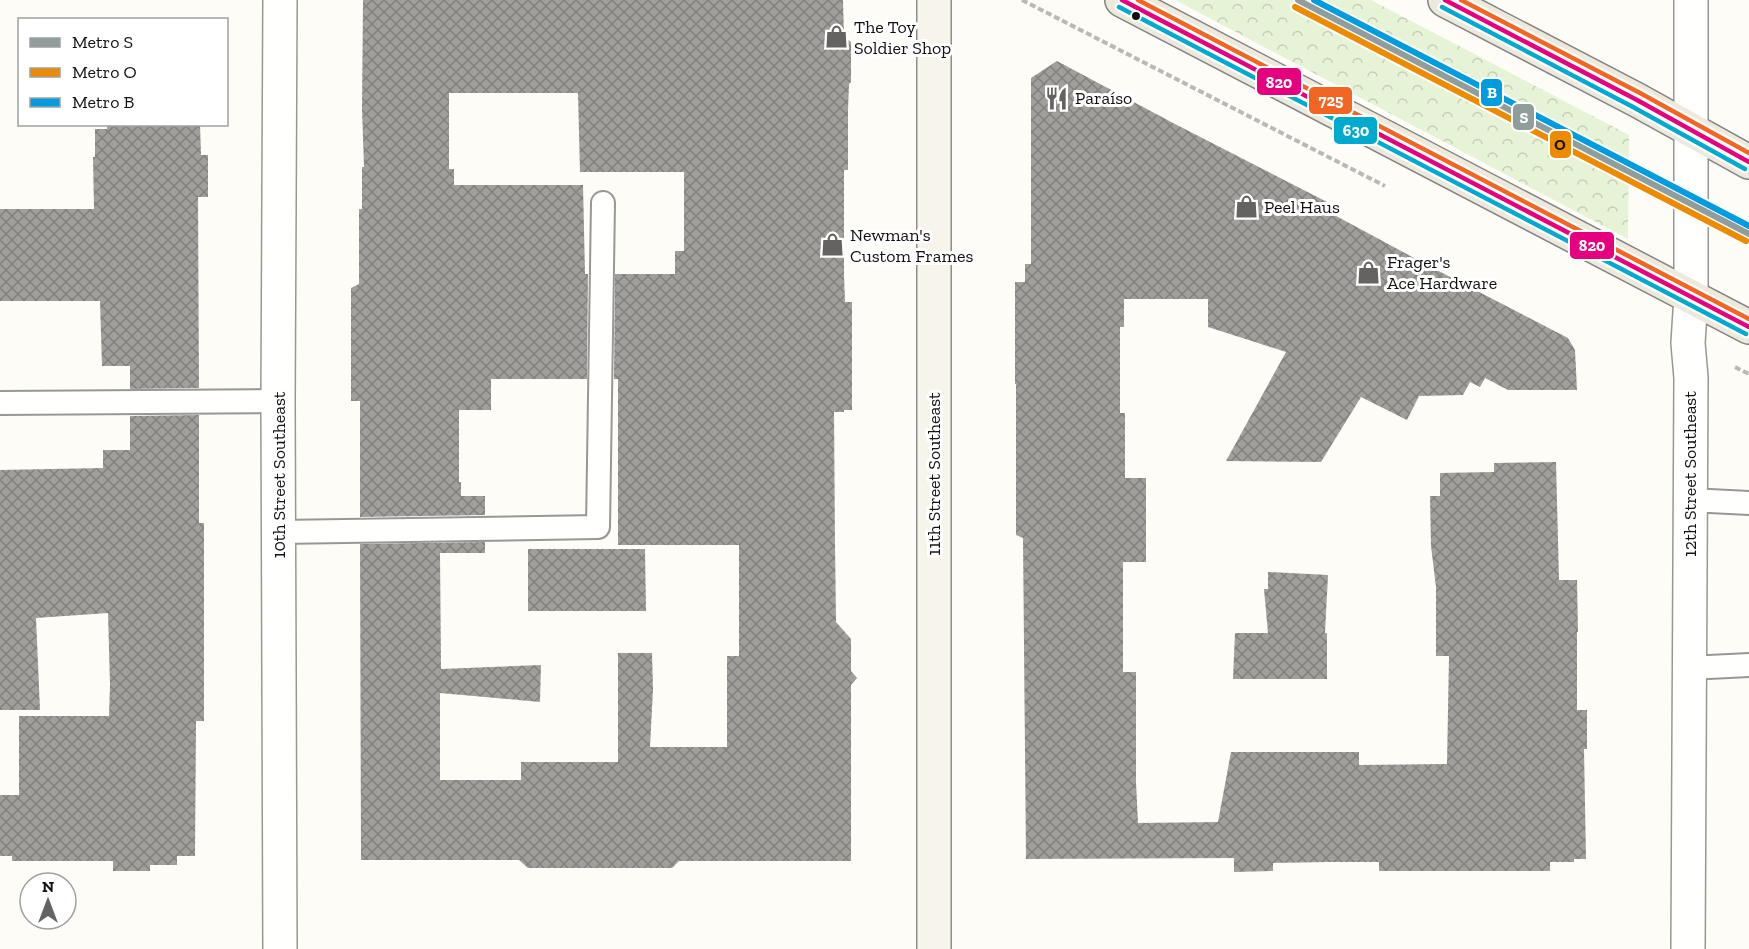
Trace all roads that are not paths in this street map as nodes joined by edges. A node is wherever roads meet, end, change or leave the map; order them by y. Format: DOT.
graph roads {
  1 [pos="280,0"];
  2 [pos="934,0"];
  3 [pos="1122,0"];
  4 [pos="1445,0"];
  5 [pos="1691,0"];
  6 [pos="1690,129"];
  7 [pos="1749,162"];
  8 [pos="603,203"];
  9 [pos="1690,297"];
  10 [pos="1749,327"];
  11 [pos="278,401"];
  12 [pos="0,403"];
  13 [pos="1690,500"];
  14 [pos="1749,503"];
  15 [pos="279,532"];
  16 [pos="1749,665"];
  17 [pos="1689,668"];
  18 [pos="280,949"];
  19 [pos="934,949"];
  20 [pos="1688,949"];
  1 -- 11 [label="street, 10th Street Southeast"];
  2 -- 19 [label="main road, 11th Street Southeast"];
  3 -- 9 [label="main road"];
  4 -- 6 [label="main road"];
  5 -- 6 [label="street, 12th Street Southeast"];
  6 -- 7 [label="main road"];
  6 -- 9 [label="street, 12th Street Southeast"];
  8 -- 15 [label="lane"];
  9 -- 10 [label="main road"];
  9 -- 13 [label="street, 12th Street Southeast"];
  11 -- 12 [label="lane"];
  11 -- 15 [label="street, 10th Street Southeast"];
  13 -- 14 [label="lane"];
  13 -- 17 [label="street, 12th Street Southeast"];
  15 -- 18 [label="street, 10th Street Southeast"];
  16 -- 17 [label="lane"];
  17 -- 20 [label="street, 12th Street Southeast"];
}
